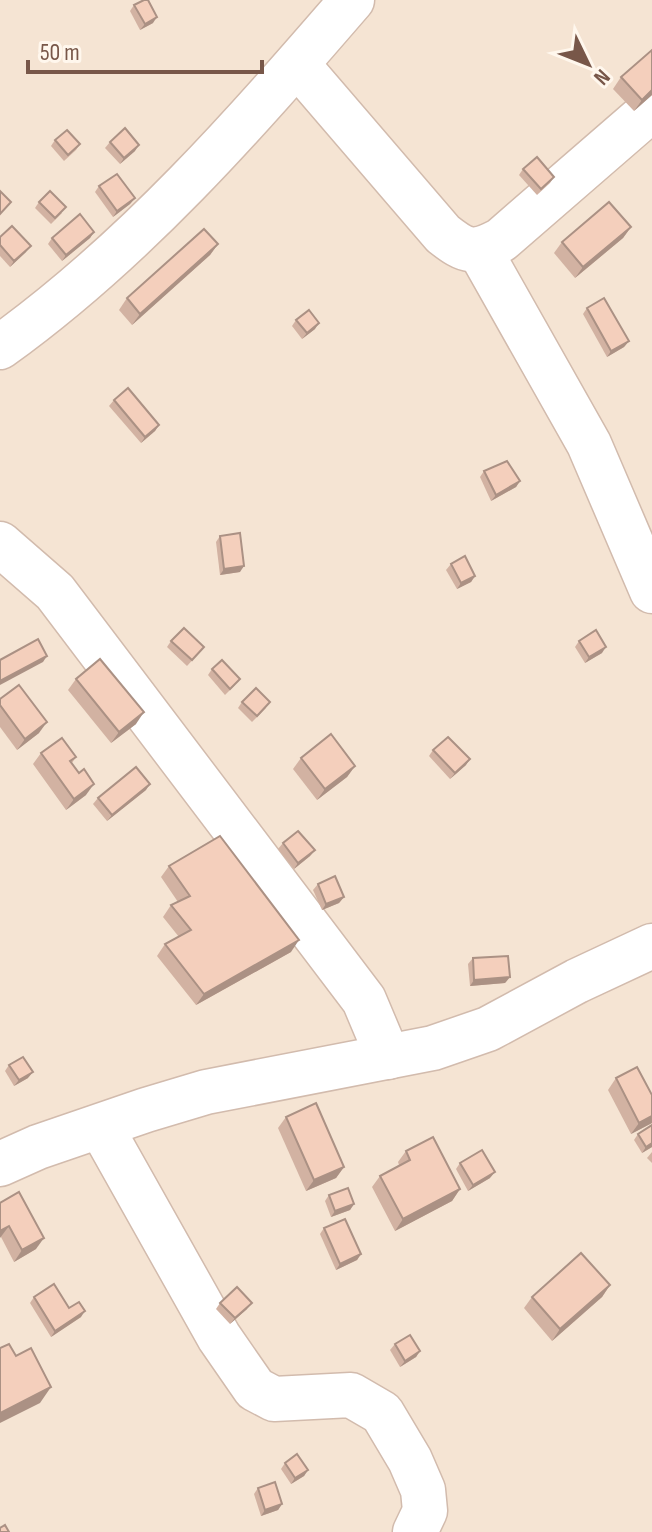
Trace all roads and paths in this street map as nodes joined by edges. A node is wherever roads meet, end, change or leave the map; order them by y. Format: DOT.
graph roads {
  1 [pos="352,0"];
  2 [pos="297,64"];
  3 [pos="652,109"];
  4 [pos="480,251"];
  5 [pos="0,347"];
  6 [pos="0,544"];
  7 [pos="652,591"];
  8 [pos="652,946"];
  9 [pos="388,1057"];
  10 [pos="101,1127"];
  11 [pos="0,1164"];
  12 [pos="415,1532"];
  1 -- 2 [label="street"];
  2 -- 4 [label="street"];
  2 -- 5 [label="street"];
  3 -- 4 [label="street"];
  4 -- 7 [label="street"];
  6 -- 9 [label="street"];
  8 -- 9 [label="street"];
  9 -- 10 [label="street"];
  10 -- 11 [label="street"];
  10 -- 12 [label="street"];
}
